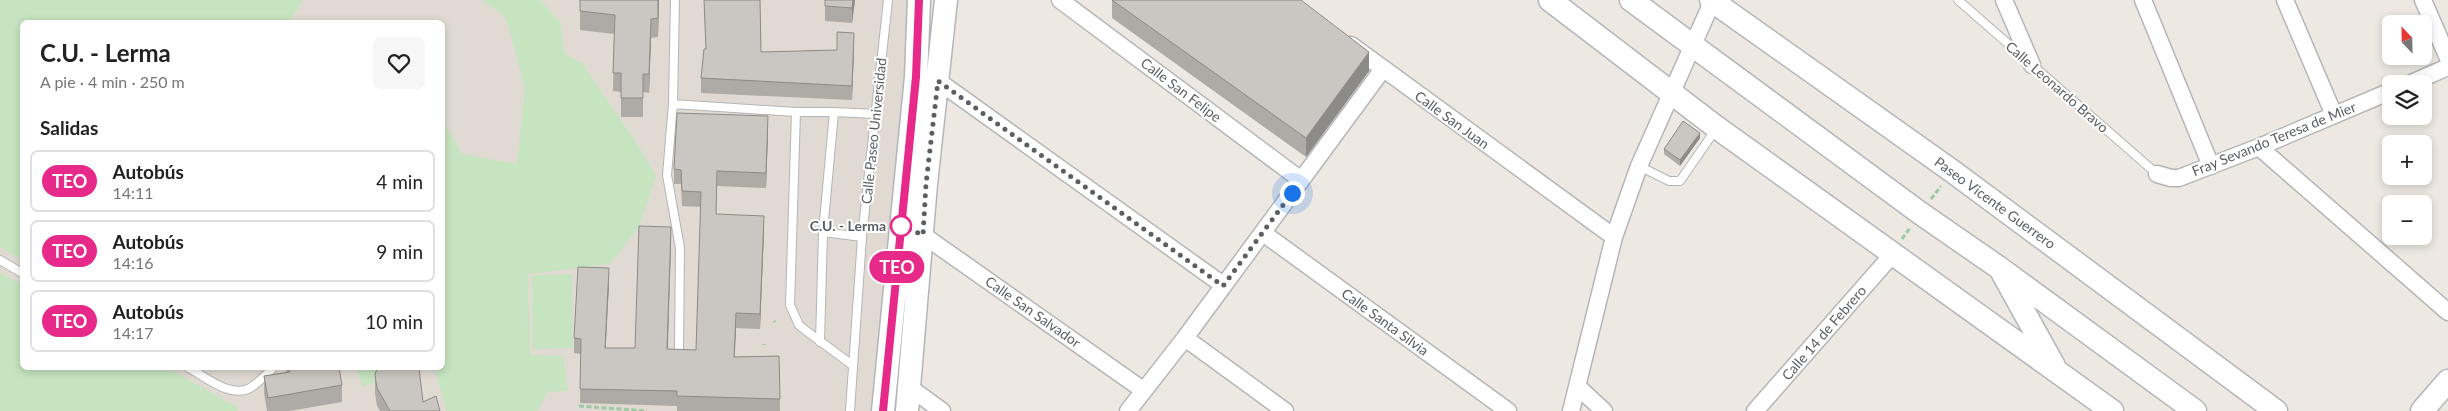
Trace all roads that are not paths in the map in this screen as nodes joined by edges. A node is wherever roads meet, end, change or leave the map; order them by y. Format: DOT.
graph roads {
  1 [pos="675,0"];
  2 [pos="888,0"];
  3 [pos="919,0"];
  4 [pos="946,0"];
  5 [pos="1060,0"];
  6 [pos="1550,0"];
  7 [pos="1631,0"];
  8 [pos="1712,0"];
  9 [pos="1958,0"];
  10 [pos="2004,0"];
  11 [pos="2143,0"];
  12 [pos="2285,0"];
  13 [pos="2424,0"];
  14 [pos="1082,6"];
  15 [pos="1338,34"];
  16 [pos="1692,45"];
  17 [pos="2448,58"];
  18 [pos="2032,65"];
  19 [pos="2448,67"];
  20 [pos="1383,69"];
  21 [pos="2430,75"];
  22 [pos="938,81"];
  23 [pos="1671,92"];
  24 [pos="2382,95"];
  25 [pos="674,104"];
  26 [pos="796,112"];
  27 [pos="834,112"];
  28 [pos="876,114"];
  29 [pos="2334,115"];
  30 [pos="1716,127"];
  31 [pos="2258,147"];
  32 [pos="1639,166"];
  33 [pos="2211,166"];
  34 [pos="2156,174"];
  35 [pos="1302,180"];
  36 [pos="823,232"];
  37 [pos="1263,233"];
  38 [pos="923,235"];
  39 [pos="862,237"];
  40 [pos="1614,237"];
  41 [pos="1892,255"];
  42 [pos="0,260"];
  43 [pos="1998,267"];
  44 [pos="20,272"];
  45 [pos="1223,286"];
  46 [pos="2448,312"];
  47 [pos="1185,338"];
  48 [pos="820,342"];
  49 [pos="679,348"];
  50 [pos="851,364"];
  51 [pos="193,370"];
  52 [pos="271,370"];
  53 [pos="2058,372"];
  54 [pos="2448,381"];
  55 [pos="1578,386"];
  56 [pos="909,387"];
  57 [pos="1143,390"];
  58 [pos="2107,410"];
  59 [pos="850,411"];
  60 [pos="883,411"];
  61 [pos="907,411"];
  62 [pos="942,411"];
  63 [pos="1128,411"];
  64 [pos="1284,411"];
  65 [pos="1508,411"];
  66 [pos="1572,411"];
  67 [pos="1604,411"];
  68 [pos="1755,411"];
  69 [pos="2195,411"];
  70 [pos="2276,411"];
  71 [pos="2422,411"];
  1 -- 25 [label="lane"];
  2 -- 28 [label="lane, Calle Paseo Universidad"];
  3 -- 60 [label="main road"];
  4 -- 22 [label="main road"];
  5 -- 14 [label="street, Calle San Felipe"];
  6 -- 23 [label="main road"];
  7 -- 16 [label="main road"];
  8 -- 16 [label="street"];
  8 -- 70 [label="main road, Paseo Vicente Guerrero"];
  9 -- 18 [label="lane, Calle Leonardo Bravo"];
  10 -- 18 [label="street"];
  11 -- 33 [label="street"];
  12 -- 29 [label="street"];
  13 -- 17 [label="street"];
  14 -- 35 [label="street, Calle San Felipe"];
  15 -- 20 [label="street, Calle San Juan"];
  16 -- 23 [label="street"];
  16 -- 43 [label="main road"];
  18 -- 34 [label="lane, Calle Leonardo Bravo"];
  19 -- 21 [label="street"];
  20 -- 35 [label="street"];
  20 -- 40 [label="street, Calle San Juan"];
  22 -- 38 [label="main road"];
  22 -- 45 [label="street"];
  23 -- 30 [label="main road"];
  23 -- 32 [label="street"];
  24 -- 29 [label="street, Fray Sevando Teresa de Mier"];
  25 -- 26 [label="lane"];
  25 -- 49 [label="lane"];
  26 -- 27 [label="lane"];
  26 -- 48 [label="lane"];
  27 -- 28 [label="lane"];
  27 -- 36 [label="lane"];
  28 -- 39 [label="lane, Calle Paseo Universidad"];
  29 -- 31 [label="street, Fray Sevando Teresa de Mier"];
  30 -- 32 [label="lane"];
  30 -- 41 [label="main road"];
  31 -- 33 [label="street, Fray Sevando Teresa de Mier"];
  31 -- 46 [label="street"];
  32 -- 40 [label="street"];
  33 -- 34 [label="street, Fray Sevando Teresa de Mier"];
  35 -- 37 [label="street"];
  36 -- 39 [label="lane"];
  36 -- 48 [label="lane"];
  37 -- 45 [label="street"];
  37 -- 65 [label="street, Calle Santa Silvia"];
  38 -- 56 [label="main road"];
  38 -- 57 [label="street, Calle San Salvador"];
  39 -- 50 [label="lane, Calle Paseo Universidad"];
  40 -- 55 [label="street"];
  41 -- 53 [label="main road"];
  41 -- 68 [label="street, Calle 14 de Febrero"];
  42 -- 44 [label="lane"];
  43 -- 53 [label="main road"];
  43 -- 69 [label="main road"];
  45 -- 47 [label="street"];
  47 -- 57 [label="street"];
  47 -- 64 [label="street"];
  48 -- 50 [label="lane"];
  50 -- 59 [label="lane, Calle Paseo Universidad"];
  51 -- 52 [label="lane"];
  53 -- 58 [label="main road"];
  54 -- 71 [label="main road"];
  55 -- 66 [label="street"];
  55 -- 67 [label="street"];
  56 -- 61 [label="main road"];
  56 -- 62 [label="street"];
  57 -- 63 [label="street"];
}
